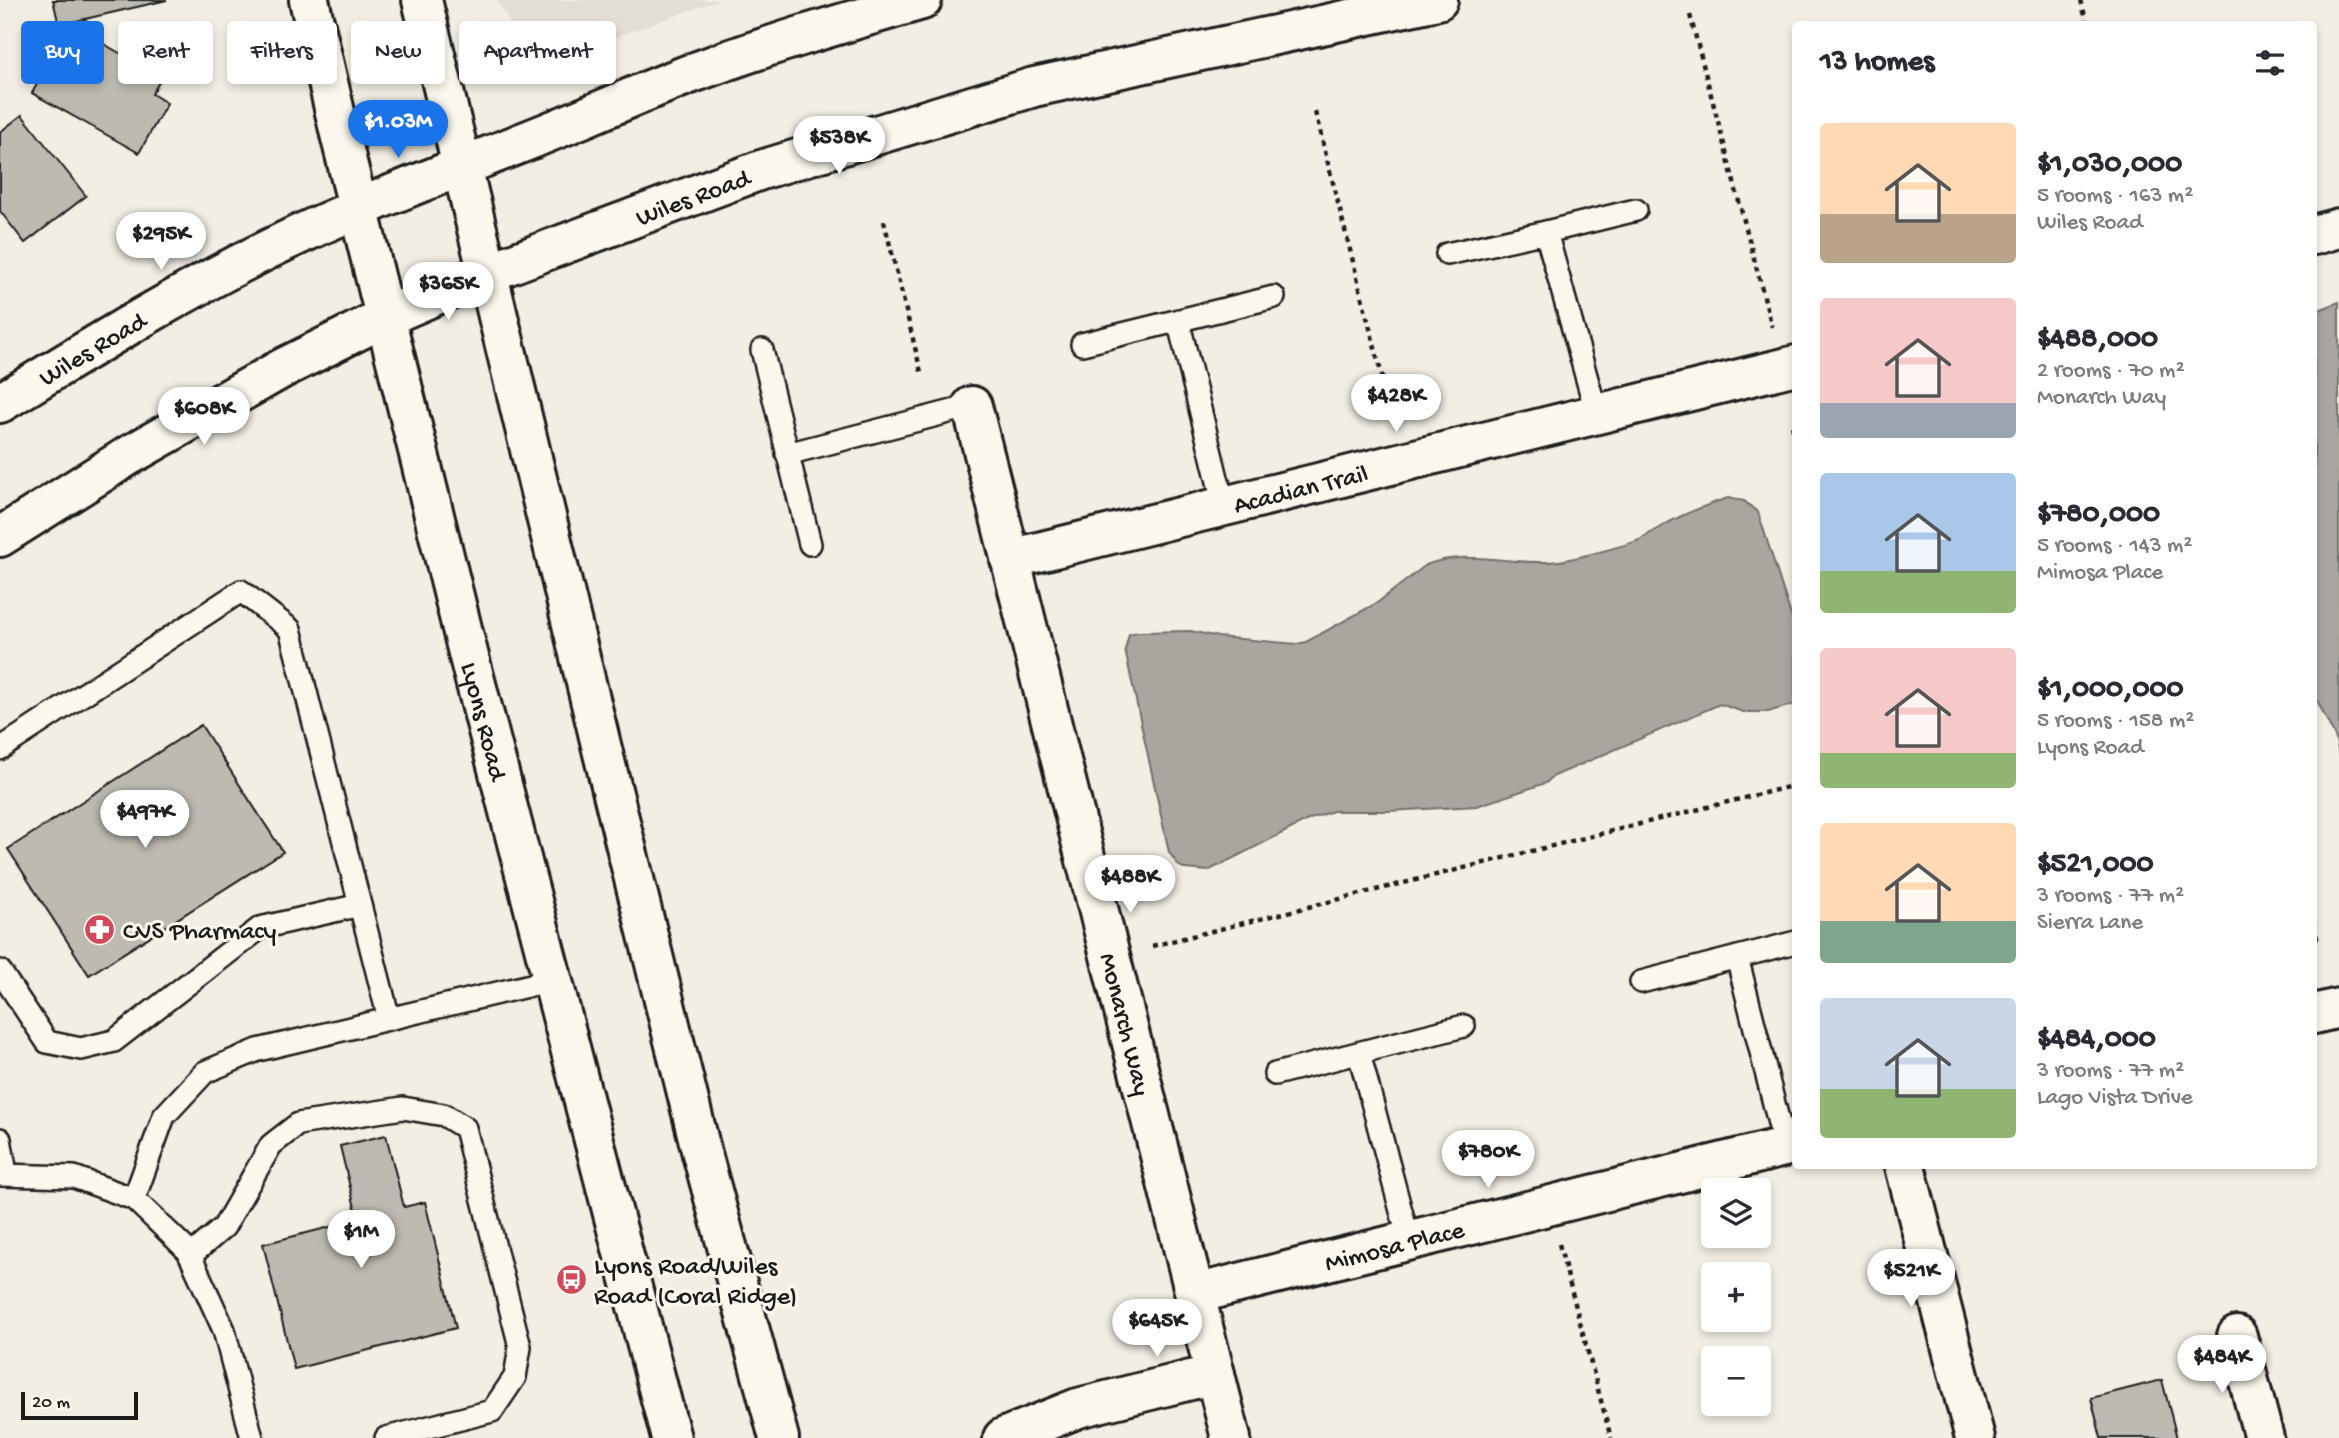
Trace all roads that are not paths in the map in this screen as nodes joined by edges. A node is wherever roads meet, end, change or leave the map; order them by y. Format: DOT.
graph roads {
  1 [pos="309,0"];
  2 [pos="422,0"];
  3 [pos="922,0"];
  4 [pos="1438,0"];
  5 [pos="461,165"];
  6 [pos="358,209"];
  7 [pos="1636,209"];
  8 [pos="2339,228"];
  9 [pos="1546,232"];
  10 [pos="2317,234"];
  11 [pos="1447,254"];
  12 [pos="487,273"];
  13 [pos="1274,297"];
  14 [pos="385,317"];
  15 [pos="1178,320"];
  16 [pos="1082,344"];
  17 [pos="762,351"];
  18 [pos="1792,366"];
  19 [pos="0,403"];
  20 [pos="972,406"];
  21 [pos="1597,415"];
  22 [pos="788,454"];
  23 [pos="1223,506"];
  24 [pos="0,537"];
  25 [pos="810,544"];
  26 [pos="1010,559"];
  27 [pos="0,749"];
  28 [pos="360,905"];
  29 [pos="1792,943"];
  30 [pos="1737,957"];
  31 [pos="0,971"];
  32 [pos="552,980"];
  33 [pos="1641,982"];
  34 [pos="2339,1008"];
  35 [pos="2317,1013"];
  36 [pos="389,1019"];
  37 [pos="1464,1026"];
  38 [pos="1359,1053"];
  39 [pos="1275,1074"];
  40 [pos="0,1139"];
  41 [pos="1790,1146"];
  42 [pos="1906,1169"];
  43 [pos="3,1174"];
  44 [pos="134,1199"];
  45 [pos="1409,1241"];
  46 [pos="190,1256"];
  47 [pos="1195,1294"];
  48 [pos="2237,1336"];
  49 [pos="1215,1374"];
  50 [pos="252,1438"];
  51 [pos="386,1438"];
  52 [pos="671,1438"];
  53 [pos="779,1438"];
  54 [pos="1003,1438"];
  55 [pos="1231,1438"];
  56 [pos="1975,1438"];
  57 [pos="2264,1438"];
  1 -- 6 [label="main road, Lyons Road"];
  2 -- 5 [label="main road"];
  3 -- 5 [label="main road, Wiles Road"];
  4 -- 12 [label="main road, Wiles Road"];
  5 -- 6 [label="main road, Wiles Road"];
  5 -- 12 [label="main road"];
  6 -- 14 [label="main road, Lyons Road"];
  6 -- 19 [label="main road, Wiles Road"];
  7 -- 9 [label="lane"];
  8 -- 10 [label="main road"];
  9 -- 11 [label="lane"];
  9 -- 21 [label="lane"];
  12 -- 14 [label="main road, Wiles Road"];
  12 -- 53 [label="main road"];
  13 -- 15 [label="lane"];
  14 -- 24 [label="main road, Wiles Road"];
  14 -- 32 [label="main road, Lyons Road"];
  15 -- 16 [label="lane"];
  15 -- 23 [label="lane"];
  17 -- 22 [label="lane"];
  18 -- 21 [label="main road, Acadian Trail"];
  20 -- 22 [label="lane"];
  20 -- 26 [label="main road, Monarch Way"];
  21 -- 23 [label="main road, Acadian Trail"];
  22 -- 25 [label="lane"];
  23 -- 26 [label="main road, Acadian Trail"];
  26 -- 47 [label="main road, Monarch Way"];
  27 -- 28 [label="lane"];
  28 -- 31 [label="lane"];
  28 -- 36 [label="lane"];
  29 -- 30 [label="lane"];
  30 -- 33 [label="lane"];
  30 -- 41 [label="lane"];
  32 -- 36 [label="lane"];
  32 -- 52 [label="main road, Lyons Road"];
  34 -- 35 [label="main road"];
  36 -- 44 [label="lane"];
  37 -- 38 [label="lane"];
  38 -- 39 [label="lane"];
  38 -- 45 [label="lane"];
  40 -- 43 [label="lane"];
  41 -- 45 [label="main road, Mimosa Place"];
  42 -- 56 [label="main road"];
  43 -- 44 [label="lane"];
  44 -- 46 [label="lane"];
  45 -- 47 [label="main road, Mimosa Place"];
  46 -- 50 [label="lane"];
  46 -- 51 [label="lane"];
  47 -- 49 [label="main road, Monarch Way"];
  48 -- 57 [label="main road"];
  49 -- 54 [label="main road"];
  49 -- 55 [label="main road, Monarch Way"];
}
